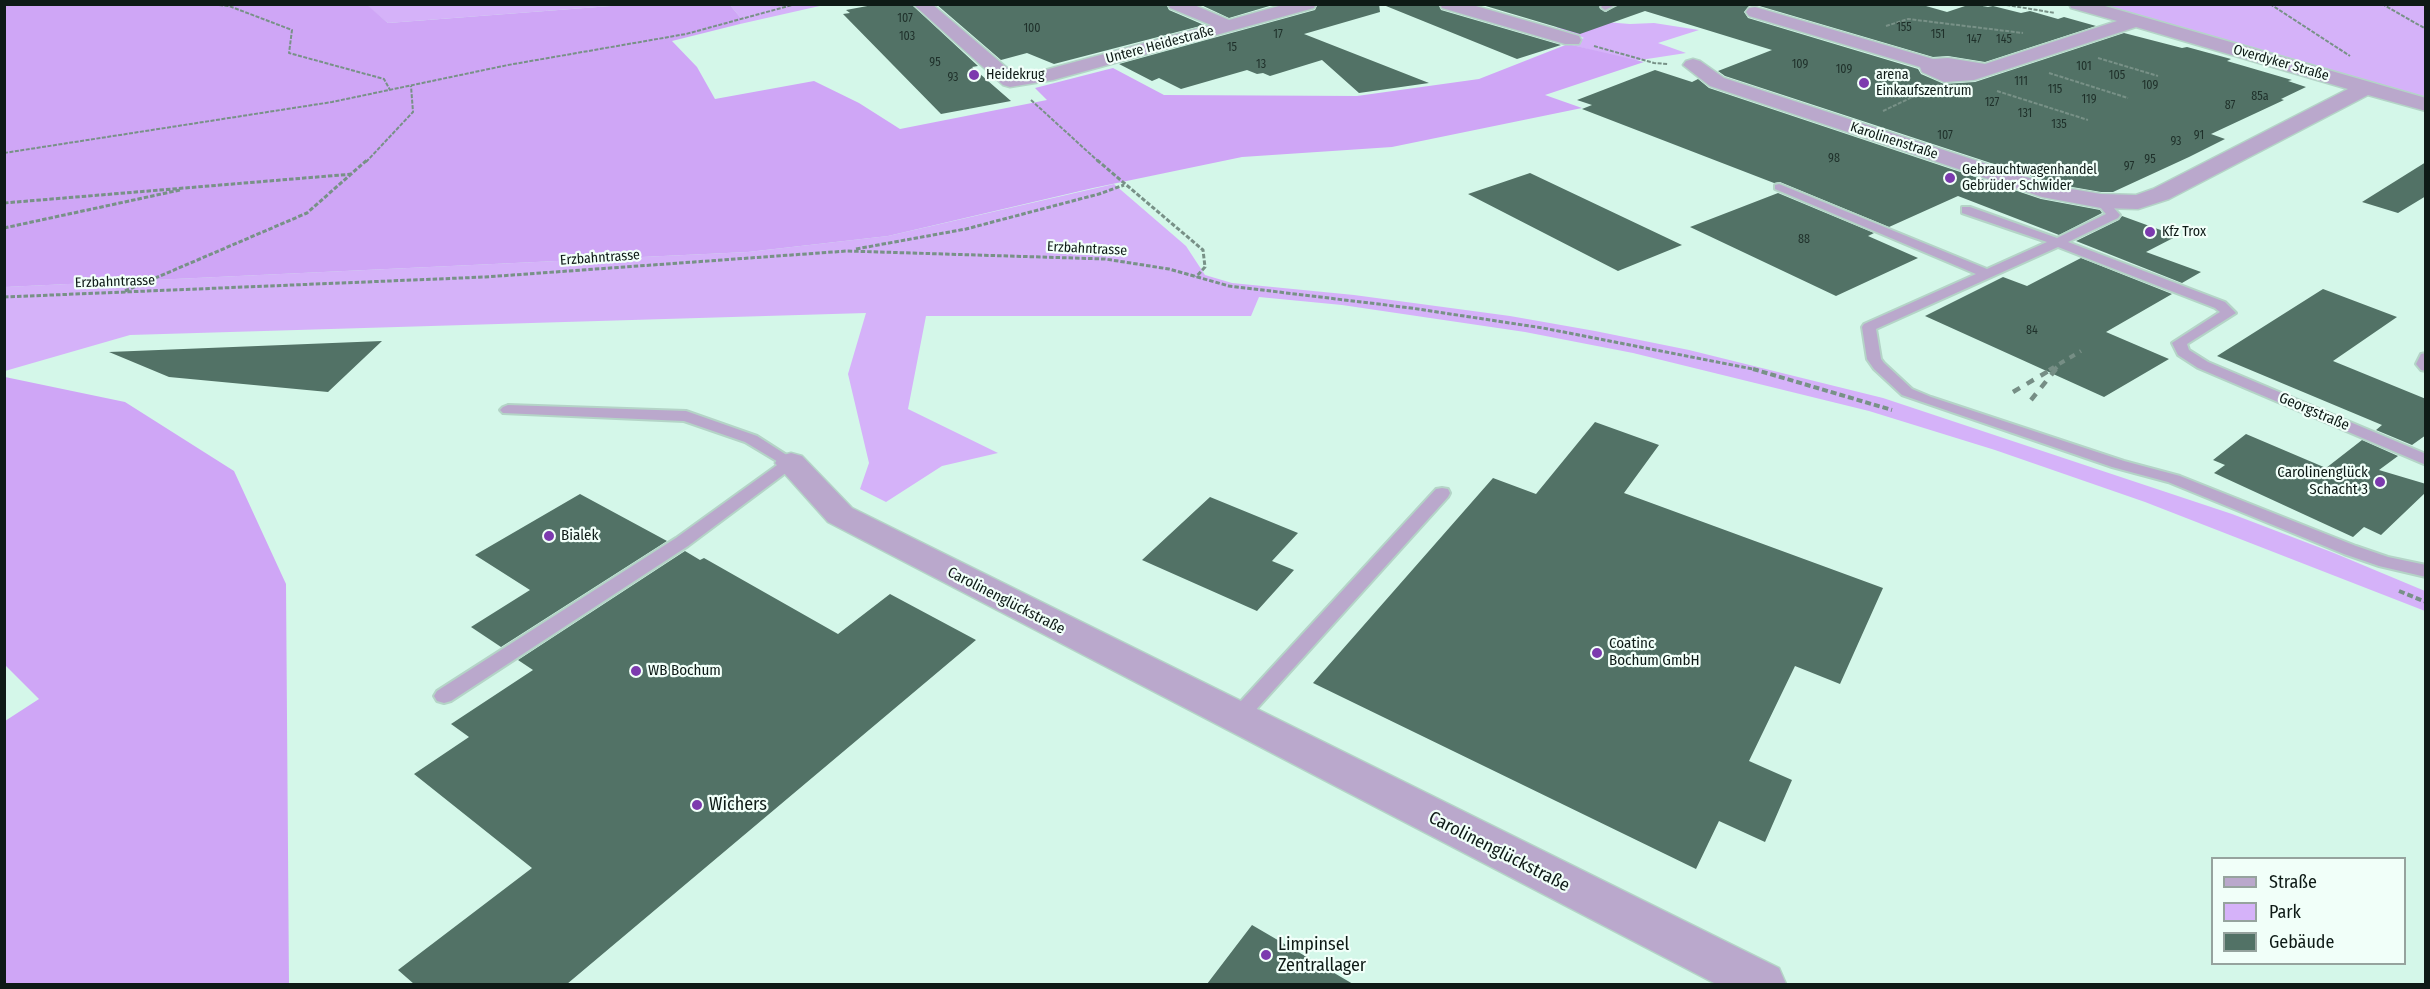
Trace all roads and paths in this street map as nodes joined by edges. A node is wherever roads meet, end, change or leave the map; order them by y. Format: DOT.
graph roads {
  1 [pos="208,4"];
  2 [pos="796,4"];
  3 [pos="921,4"];
  4 [pos="1176,4"];
  5 [pos="1308,4"];
  6 [pos="1448,4"];
  7 [pos="2077,4"];
  8 [pos="2270,4"];
  9 [pos="2382,4"];
  10 [pos="1755,12"];
  11 [pos="2136,21"];
  12 [pos="1228,26"];
  13 [pos="1883,27"];
  14 [pos="2426,29"];
  15 [pos="1572,40"];
  16 [pos="2061,45"];
  17 [pos="2010,62"];
  18 [pos="2358,62"];
  19 [pos="1693,64"];
  20 [pos="1932,65"];
  21 [pos="1986,70"];
  22 [pos="2158,76"];
  23 [pos="1956,77"];
  24 [pos="1010,81"];
  25 [pos="411,86"];
  26 [pos="2365,88"];
  27 [pos="390,90"];
  28 [pos="2128,98"];
  29 [pos="2426,105"];
  30 [pos="2088,120"];
  31 [pos="1850,127"];
  32 [pos="4,153"];
  33 [pos="354,174"];
  34 [pos="1124,185"];
  35 [pos="196,186"];
  36 [pos="1779,187"];
  37 [pos="2101,201"];
  38 [pos="4,203"];
  39 [pos="1966,210"];
  40 [pos="4,228"];
  41 [pos="2058,242"];
  42 [pos="847,251"];
  43 [pos="1987,274"];
  44 [pos="1195,277"];
  45 [pos="121,292"];
  46 [pos="4,297"];
  47 [pos="2426,357"];
  48 [pos="2426,367"];
  49 [pos="508,410"];
  50 [pos="1900,412"];
  51 [pos="2426,459"];
  52 [pos="791,463"];
  53 [pos="1442,493"];
  54 [pos="2426,571"];
  55 [pos="2396,589"];
  56 [pos="2426,602"];
  57 [pos="444,696"];
  58 [pos="1236,719"];
  59 [pos="1762,984"];
  1 -- 27 [label="path"];
  2 -- 25 [label="path"];
  3 -- 24 [label="street"];
  4 -- 12 [label="street"];
  5 -- 12 [label="street, Untere Heidestraße"];
  6 -- 15 [label="street"];
  7 -- 11 [label="street, Overdyker Straße"];
  8 -- 18 [label="path"];
  9 -- 14 [label="path"];
  10 -- 20 [label="street"];
  11 -- 16 [label="street"];
  11 -- 26 [label="street, Overdyker Straße"];
  12 -- 24 [label="street, Untere Heidestraße"];
  13 -- 16 [label="path"];
  15 -- 19 [label="path"];
  16 -- 17 [label="street"];
  16 -- 22 [label="path"];
  17 -- 21 [label="street"];
  17 -- 28 [label="path"];
  19 -- 31 [label="street, Karolinenstraße"];
  20 -- 21 [label="street"];
  20 -- 23 [label="street"];
  21 -- 23 [label="street"];
  23 -- 30 [label="path"];
  23 -- 31 [label="path"];
  24 -- 34 [label="path"];
  25 -- 27 [label="path"];
  25 -- 33 [label="path"];
  26 -- 29 [label="street, Overdyker Straße"];
  26 -- 37 [label="street, Karolinenstraße"];
  27 -- 32 [label="path"];
  31 -- 37 [label="street, Karolinenstraße"];
  33 -- 35 [label="path"];
  33 -- 45 [label="path"];
  34 -- 42 [label="path"];
  34 -- 44 [label="path"];
  35 -- 38 [label="path"];
  35 -- 40 [label="path"];
  36 -- 43 [label="lane"];
  37 -- 41 [label="lane"];
  39 -- 41 [label="lane"];
  41 -- 43 [label="lane"];
  41 -- 51 [label="lane, Georgstraße"];
  42 -- 44 [label="path, Erzbahntrasse"];
  42 -- 45 [label="path, Erzbahntrasse"];
  43 -- 54 [label="lane"];
  44 -- 50 [label="path, Erzbahntrasse"];
  45 -- 46 [label="path, Erzbahntrasse"];
  47 -- 48 [label="lane"];
  49 -- 52 [label="lane"];
  52 -- 57 [label="lane"];
  52 -- 58 [label="street, Carolinenglückstraße"];
  53 -- 58 [label="lane"];
  55 -- 56 [label="path"];
  58 -- 59 [label="street, Carolinenglückstraße"];
}
